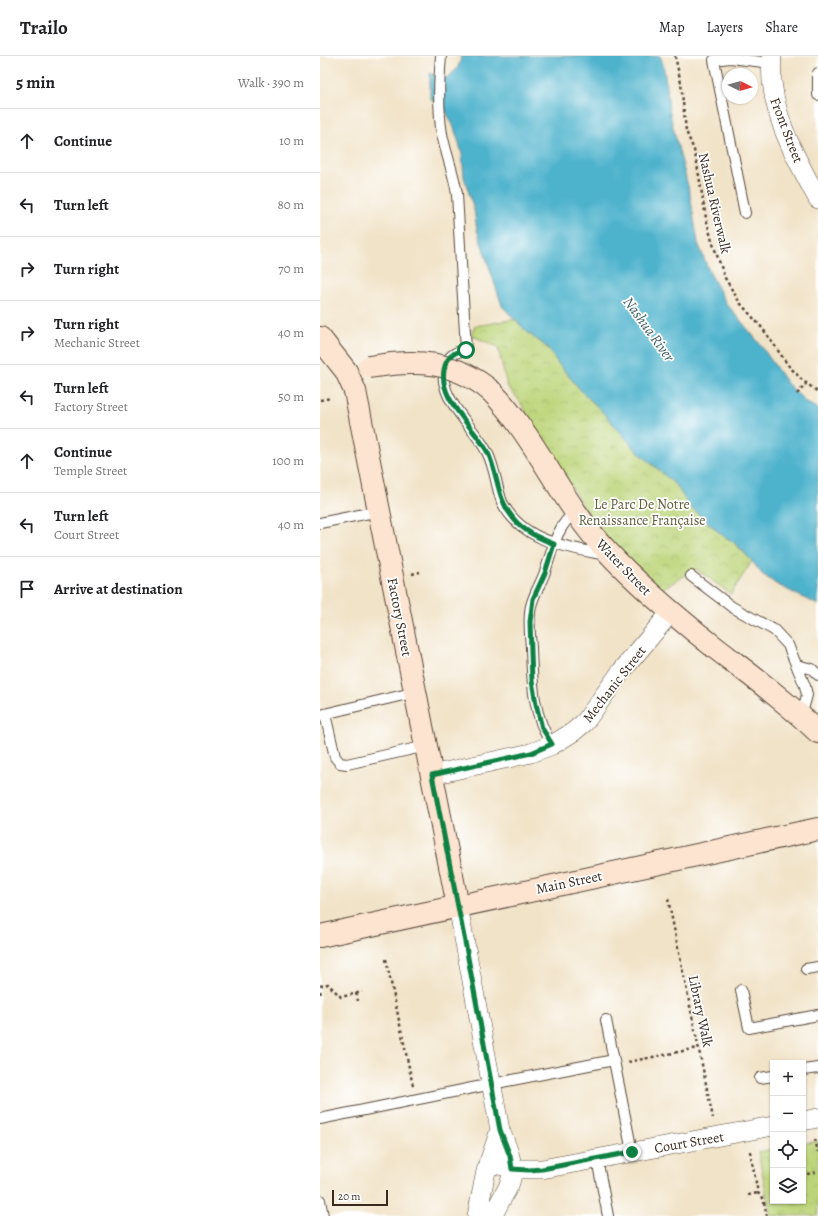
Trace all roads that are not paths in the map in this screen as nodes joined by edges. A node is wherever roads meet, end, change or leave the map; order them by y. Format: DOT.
graph roads {
  1 [pos="441,56"];
  2 [pos="772,59"];
  3 [pos="818,74"];
  4 [pos="818,95"];
  5 [pos="818,199"];
  6 [pos="745,213"];
  7 [pos="320,338"];
  8 [pos="346,371"];
  9 [pos="379,511"];
  10 [pos="576,511"];
  11 [pos="320,523"];
  12 [pos="554,544"];
  13 [pos="612,557"];
  14 [pos="691,576"];
  15 [pos="671,612"];
  16 [pos="797,665"];
  17 [pos="818,675"];
  18 [pos="416,692"];
  19 [pos="322,714"];
  20 [pos="799,715"];
  21 [pos="818,732"];
  22 [pos="552,744"];
  23 [pos="426,746"];
  24 [pos="432,775"];
  25 [pos="818,829"];
  26 [pos="458,906"];
  27 [pos="320,936"];
  28 [pos="818,967"];
  29 [pos="806,969"];
  30 [pos="741,990"];
  31 [pos="818,1015"];
  32 [pos="606,1020"];
  33 [pos="615,1062"];
  34 [pos="818,1068"];
  35 [pos="806,1070"];
  36 [pos="770,1076"];
  37 [pos="760,1078"];
  38 [pos="492,1084"];
  39 [pos="818,1118"];
  40 [pos="320,1119"];
  41 [pos="806,1120"];
  42 [pos="770,1127"];
  43 [pos="500,1130"];
  44 [pos="632,1152"];
  45 [pos="597,1158"];
  46 [pos="488,1163"];
  47 [pos="512,1169"];
  48 [pos="320,1200"];
  49 [pos="323,1216"];
  50 [pos="477,1216"];
  51 [pos="493,1216"];
  52 [pos="608,1216"];
  1 -- 12 [label="lane"];
  2 -- 5 [label="street, Front Street"];
  2 -- 6 [label="lane"];
  3 -- 4 [label="lane"];
  7 -- 8 [label="main road, Factory Street"];
  8 -- 9 [label="main road, Factory Street"];
  8 -- 10 [label="main road, Water Street, bridge"];
  9 -- 11 [label="lane"];
  9 -- 18 [label="main road, Factory Street"];
  10 -- 12 [label="lane"];
  10 -- 13 [label="main road, Water Street"];
  12 -- 13 [label="lane"];
  12 -- 22 [label="lane"];
  13 -- 15 [label="main road, Water Street"];
  14 -- 16 [label="lane"];
  15 -- 20 [label="main road, Water Street"];
  15 -- 22 [label="street, Mechanic Street"];
  16 -- 17 [label="lane"];
  16 -- 20 [label="lane"];
  18 -- 19 [label="lane"];
  18 -- 23 [label="main road, Factory Street"];
  19 -- 23 [label="lane"];
  20 -- 21 [label="main road, Water Street"];
  22 -- 24 [label="street, Mechanic Street"];
  23 -- 24 [label="main road, Factory Street"];
  24 -- 26 [label="main road, Factory Street"];
  25 -- 26 [label="main road, Main Street"];
  26 -- 27 [label="main road, Main Street"];
  26 -- 38 [label="street"];
  28 -- 29 [label="lane"];
  30 -- 31 [label="lane"];
  32 -- 33 [label="lane"];
  33 -- 38 [label="lane"];
  33 -- 44 [label="lane"];
  34 -- 35 [label="lane"];
  36 -- 37 [label="lane"];
  38 -- 40 [label="lane"];
  38 -- 43 [label="street"];
  39 -- 41 [label="street"];
  42 -- 44 [label="street, Court Street"];
  43 -- 46 [label="street"];
  43 -- 47 [label="street"];
  44 -- 45 [label="street, Court Street"];
  45 -- 47 [label="street, Court Street"];
  45 -- 52 [label="lane"];
  46 -- 47 [label="street, Court Street"];
  46 -- 50 [label="street"];
  47 -- 51 [label="street"];
  48 -- 49 [label="lane"];
}
